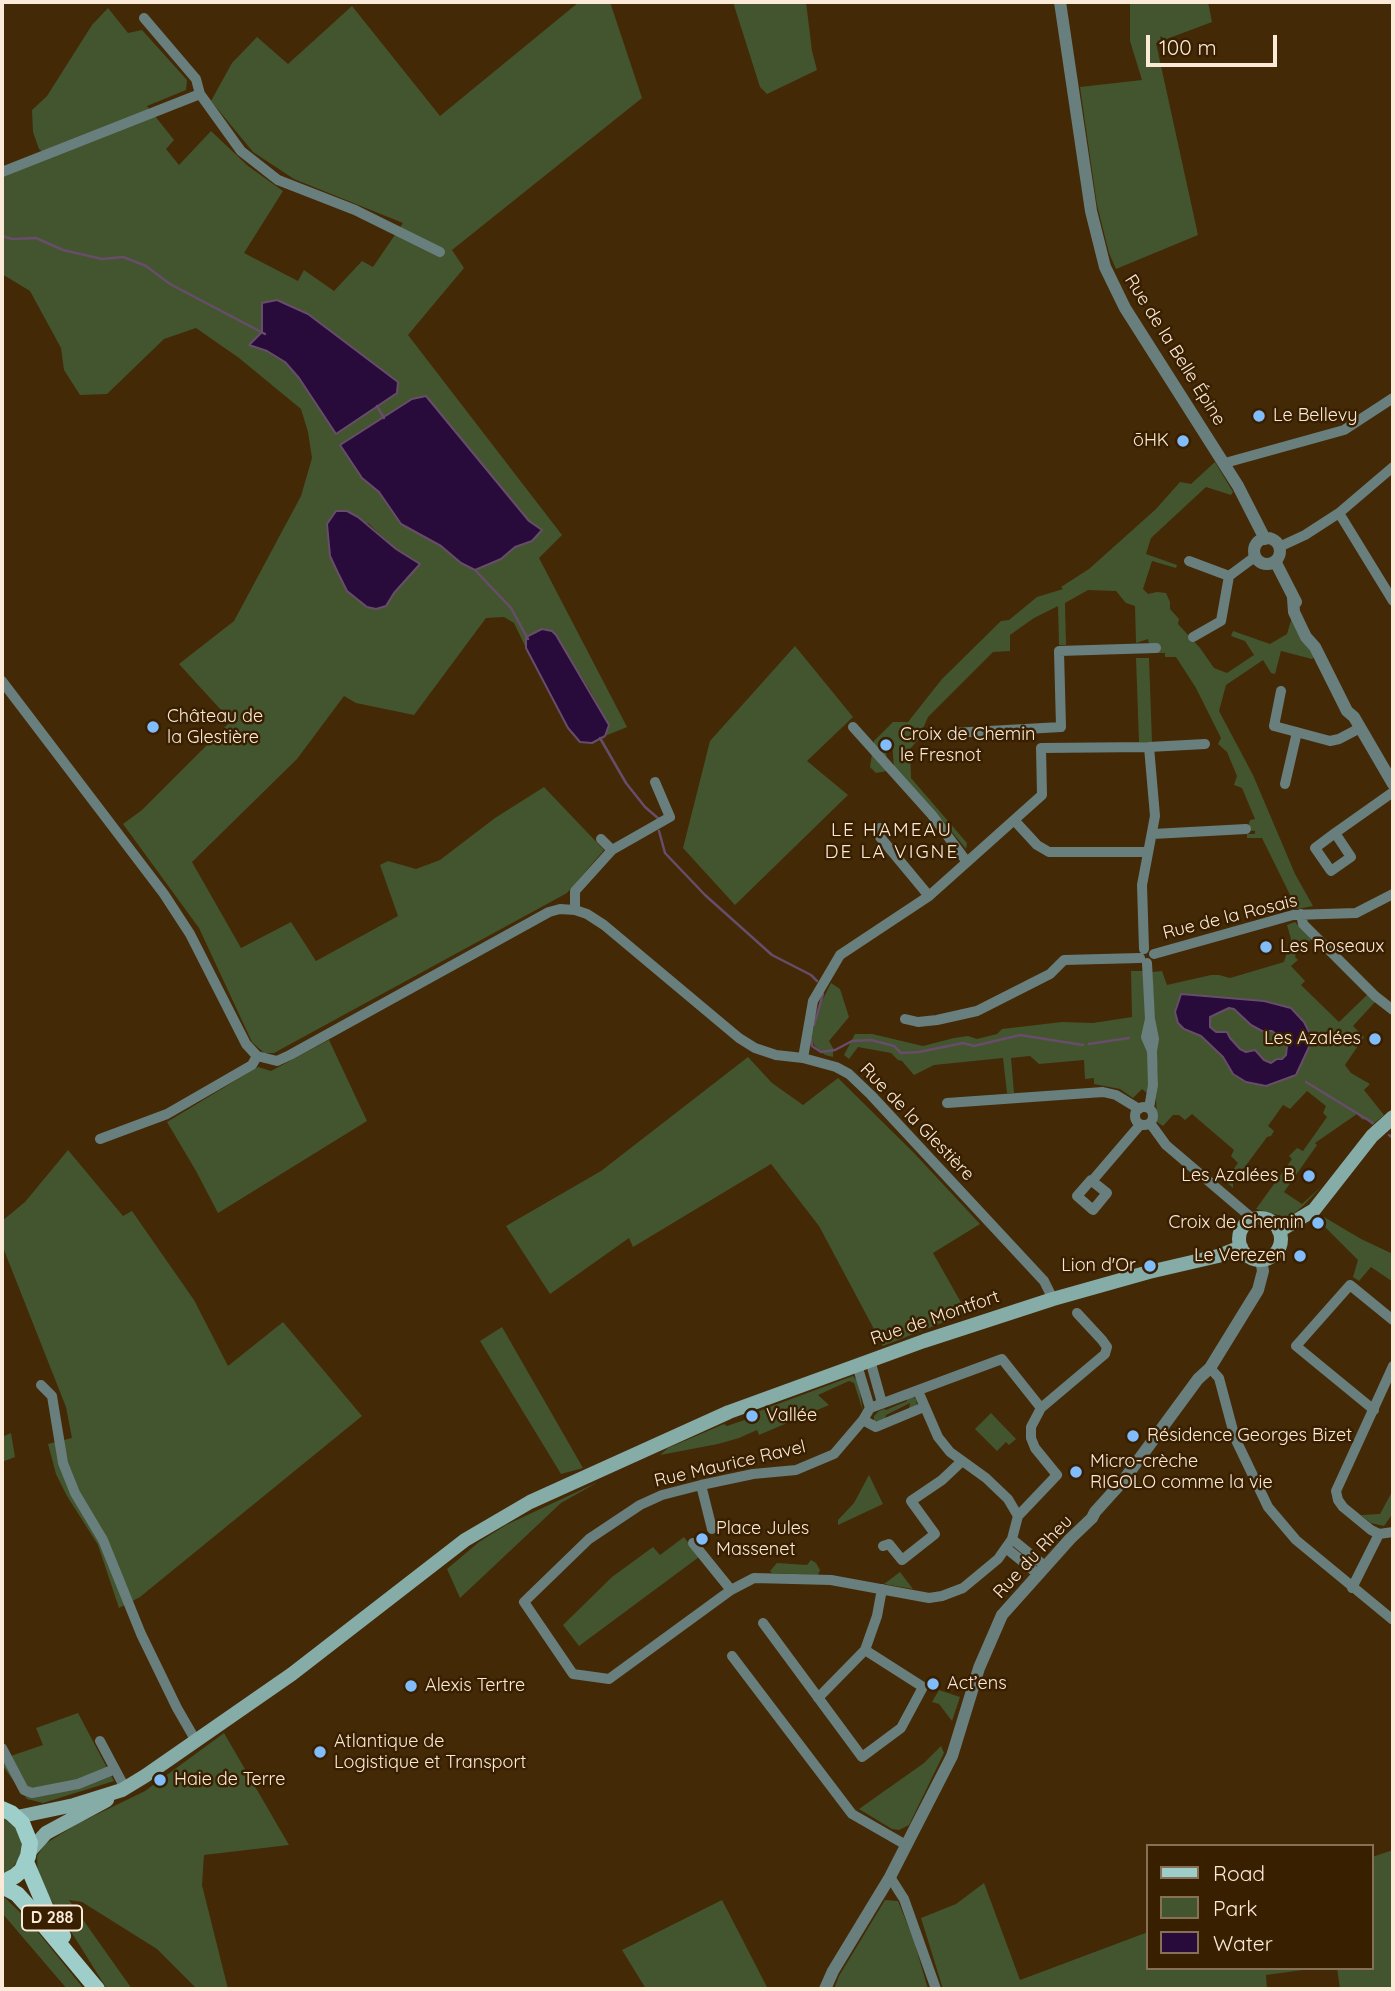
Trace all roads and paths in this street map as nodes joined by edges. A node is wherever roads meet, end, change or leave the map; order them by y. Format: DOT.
graph roads {
  1 [pos="1060,2"];
  2 [pos="144,18"];
  3 [pos="200,94"];
  4 [pos="2,172"];
  5 [pos="440,251"];
  6 [pos="1393,398"];
  7 [pos="1225,463"];
  8 [pos="1393,467"];
  9 [pos="1339,513"];
  10 [pos="1265,539"];
  11 [pos="1279,547"];
  12 [pos="1256,556"];
  13 [pos="1189,561"];
  14 [pos="1275,561"];
  15 [pos="1228,576"];
  16 [pos="1393,601"];
  17 [pos="1193,637"];
  18 [pos="1156,648"];
  19 [pos="2,681"];
  20 [pos="1281,691"];
  21 [pos="1357,722"];
  22 [pos="853,727"];
  23 [pos="1061,727"];
  24 [pos="1040,728"];
  25 [pos="1297,732"];
  26 [pos="953,733"];
  27 [pos="1205,744"];
  28 [pos="1062,747"];
  29 [pos="1149,747"];
  30 [pos="1041,748"];
  31 [pos="655,782"];
  32 [pos="1285,784"];
  33 [pos="1393,785"];
  34 [pos="1393,792"];
  35 [pos="1014,820"];
  36 [pos="880,828"];
  37 [pos="1246,829"];
  38 [pos="1335,833"];
  39 [pos="1153,834"];
  40 [pos="601,839"];
  41 [pos="612,850"];
  42 [pos="1147,852"];
  43 [pos="967,862"];
  44 [pos="1393,894"];
  45 [pos="929,896"];
  46 [pos="575,910"];
  47 [pos="1301,914"];
  48 [pos="1146,956"];
  49 [pos="1393,1010"];
  50 [pos="905,1019"];
  51 [pos="257,1056"];
  52 [pos="803,1058"];
  53 [pos="947,1102"];
  54 [pos="1144,1109"];
  55 [pos="1393,1117"];
  56 [pos="1145,1124"];
  57 [pos="100,1139"];
  58 [pos="1092,1181"];
  59 [pos="1253,1219"];
  60 [pos="1279,1231"];
  61 [pos="1241,1247"];
  62 [pos="1261,1260"];
  63 [pos="1053,1300"];
  64 [pos="1077,1313"];
  65 [pos="1393,1320"];
  66 [pos="864,1362"];
  67 [pos="1393,1366"];
  68 [pos="1210,1368"];
  69 [pos="41,1385"];
  70 [pos="918,1391"];
  71 [pos="882,1403"];
  72 [pos="870,1408"];
  73 [pos="924,1408"];
  74 [pos="1041,1408"];
  75 [pos="1374,1410"];
  76 [pos="863,1419"];
  77 [pos="961,1462"];
  78 [pos="701,1485"];
  79 [pos="1018,1516"];
  80 [pos="712,1529"];
  81 [pos="1393,1532"];
  82 [pos="1379,1534"];
  83 [pos="693,1543"];
  84 [pos="1009,1544"];
  85 [pos="883,1546"];
  86 [pos="1042,1570"];
  87 [pos="1352,1588"];
  88 [pos="881,1589"];
  89 [pos="731,1590"];
  90 [pos="1393,1620"];
  91 [pos="763,1623"];
  92 [pos="865,1650"];
  93 [pos="732,1656"];
  94 [pos="818,1698"];
  95 [pos="100,1741"];
  96 [pos="196,1741"];
  97 [pos="2,1748"];
  98 [pos="115,1769"];
  99 [pos="124,1789"];
  100 [pos="6,1811"];
  101 [pos="906,1845"];
  102 [pos="28,1856"];
  103 [pos="890,1877"];
  104 [pos="2,1884"];
  105 [pos="84,1971"];
  106 [pos="97,1989"];
  107 [pos="825,1989"];
  108 [pos="936,1989"];
  1 -- 7 [label="street, Rue de la Belle Épine"];
  2 -- 3 [label="street"];
  3 -- 4 [label="street"];
  3 -- 5 [label="street"];
  6 -- 7 [label="street"];
  7 -- 10 [label="street, Rue de la Belle Épine"];
  8 -- 9 [label="street"];
  9 -- 11 [label="street"];
  9 -- 16 [label="street"];
  10 -- 11 [label="street"];
  10 -- 12 [label="street"];
  11 -- 14 [label="street"];
  12 -- 14 [label="street"];
  12 -- 15 [label="street"];
  13 -- 15 [label="street"];
  14 -- 21 [label="street"];
  15 -- 17 [label="street"];
  18 -- 23 [label="street"];
  19 -- 51 [label="street"];
  20 -- 25 [label="street"];
  21 -- 25 [label="street"];
  21 -- 33 [label="street"];
  22 -- 43 [label="street"];
  23 -- 24 [label="street"];
  23 -- 28 [label="street"];
  24 -- 26 [label="street"];
  24 -- 30 [label="street"];
  25 -- 32 [label="street"];
  27 -- 29 [label="street"];
  28 -- 29 [label="street"];
  28 -- 30 [label="street"];
  29 -- 39 [label="street"];
  30 -- 35 [label="street"];
  31 -- 41 [label="street"];
  34 -- 38 [label="street"];
  35 -- 42 [label="street"];
  35 -- 43 [label="street"];
  36 -- 45 [label="street"];
  37 -- 39 [label="street"];
  39 -- 42 [label="street"];
  40 -- 41 [label="street"];
  41 -- 46 [label="street"];
  42 -- 48 [label="street"];
  43 -- 45 [label="street"];
  44 -- 47 [label="street, Rue de la Rosais"];
  45 -- 52 [label="street"];
  46 -- 51 [label="street"];
  46 -- 52 [label="street, Rue de la Glestière"];
  47 -- 48 [label="street, Rue de la Rosais"];
  47 -- 49 [label="street"];
  48 -- 50 [label="street, Rue de la Rosais"];
  48 -- 54 [label="street"];
  51 -- 57 [label="street"];
  52 -- 63 [label="street, Rue de la Glestière"];
  53 -- 54 [label="street"];
  54 -- 56 [label="street"];
  55 -- 60 [label="main road"];
  56 -- 58 [label="street"];
  56 -- 59 [label="street"];
  59 -- 60 [label="main road"];
  59 -- 61 [label="main road"];
  60 -- 62 [label="main road"];
  61 -- 62 [label="main road"];
  61 -- 63 [label="main road, Rue de Montfort"];
  62 -- 68 [label="street, Rue du Rheu"];
  63 -- 66 [label="main road, Rue de Montfort"];
  64 -- 74 [label="street"];
  65 -- 75 [label="street"];
  66 -- 71 [label="street"];
  66 -- 72 [label="street"];
  66 -- 96 [label="main road, Rue de Montfort"];
  67 -- 75 [label="street"];
  68 -- 86 [label="street, Rue du Rheu"];
  68 -- 87 [label="street"];
  69 -- 96 [label="street"];
  70 -- 71 [label="street"];
  70 -- 73 [label="street"];
  70 -- 74 [label="street"];
  71 -- 72 [label="street"];
  72 -- 76 [label="street, Rue Maurice Ravel"];
  73 -- 76 [label="street"];
  73 -- 77 [label="street"];
  74 -- 79 [label="street"];
  75 -- 82 [label="street"];
  76 -- 78 [label="street, Rue Maurice Ravel"];
  77 -- 79 [label="street"];
  77 -- 85 [label="street"];
  78 -- 80 [label="street"];
  78 -- 89 [label="street, Rue Maurice Ravel"];
  79 -- 84 [label="street"];
  81 -- 82 [label="street"];
  82 -- 87 [label="street"];
  83 -- 89 [label="street"];
  84 -- 86 [label="street"];
  84 -- 88 [label="street"];
  86 -- 101 [label="street, Rue du Rheu"];
  87 -- 90 [label="street"];
  88 -- 89 [label="street"];
  88 -- 92 [label="street"];
  91 -- 94 [label="street"];
  92 -- 94 [label="street"];
  92 -- 94 [label="street"];
  93 -- 101 [label="street"];
  95 -- 98 [label="street"];
  96 -- 99 [label="main road, Rue de Montfort"];
  97 -- 98 [label="street"];
  98 -- 99 [label="street"];
  99 -- 100 [label="main road"];
  99 -- 102 [label="main road"];
  100 -- 102 [label="main road"];
  101 -- 103 [label="street, Rue du Rheu"];
  102 -- 104 [label="main road"];
  102 -- 105 [label="main road, D 288"];
  103 -- 107 [label="street, Rue du Rheu"];
  103 -- 108 [label="street"];
  104 -- 105 [label="main road, D 288"];
  105 -- 106 [label="main road, D 288"];
}
